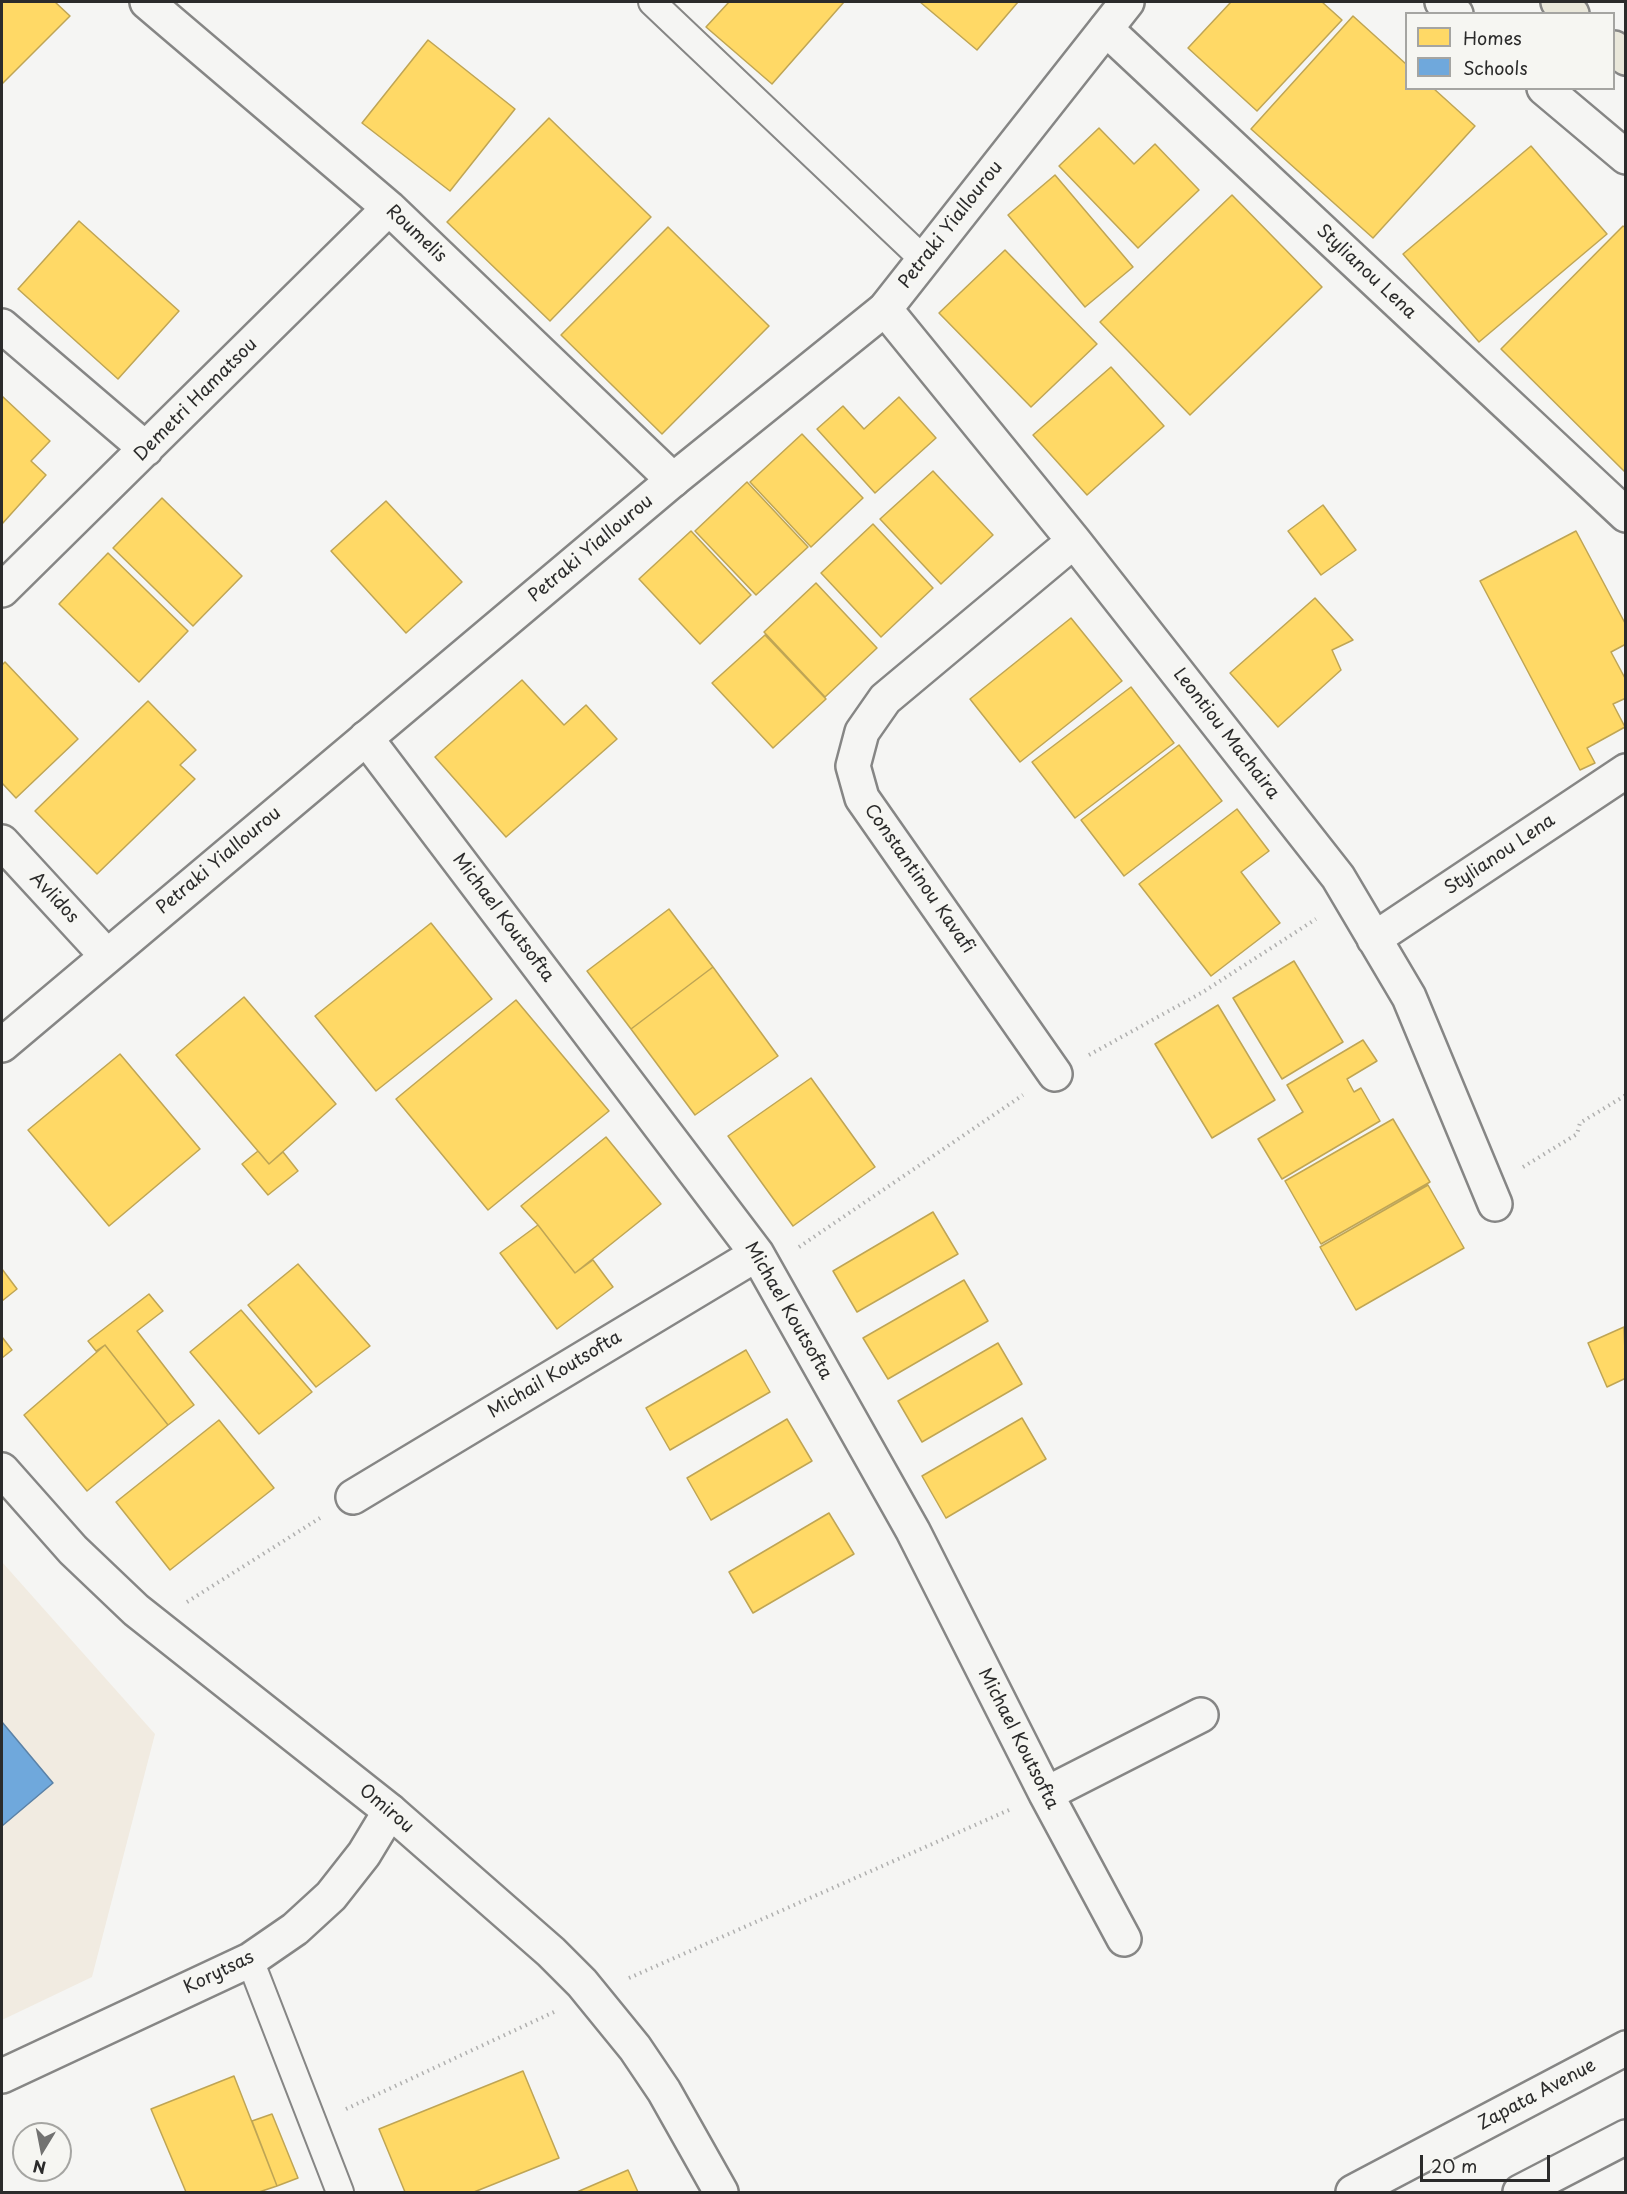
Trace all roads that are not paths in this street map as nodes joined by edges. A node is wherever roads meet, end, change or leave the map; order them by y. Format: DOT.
graph roads {
  1 [pos="147,2"];
  2 [pos="652,2"];
  3 [pos="1126,2"];
  4 [pos="1442,2"];
  5 [pos="1558,2"];
  6 [pos="1454,12"];
  7 [pos="1570,12"];
  8 [pos="1106,29"];
  9 [pos="1547,90"];
  10 [pos="1626,157"];
  11 [pos="389,208"];
  12 [pos="924,260"];
  13 [pos="885,309"];
  14 [pos="2,326"];
  15 [pos="146,449"];
  16 [pos="673,480"];
  17 [pos="1626,515"];
  18 [pos="1074,541"];
  19 [pos="2,590"];
  20 [pos="366,738"];
  21 [pos="1626,771"];
  22 [pos="2,842"];
  23 [pos="1374,939"];
  24 [pos="106,955"];
  25 [pos="2,1045"];
  26 [pos="1055,1074"];
  27 [pos="1492,1196"];
  28 [pos="761,1262"];
  29 [pos="2,1470"];
  30 [pos="353,1497"];
  31 [pos="1201,1715"];
  32 [pos="1046,1794"];
  33 [pos="390,1811"];
  34 [pos="1124,1939"];
  35 [pos="250,1960"];
  36 [pos="1626,2048"];
  37 [pos="2,2076"];
  38 [pos="1626,2137"];
  39 [pos="340,2193"];
  40 [pos="721,2193"];
  41 [pos="1353,2193"];
  42 [pos="1520,2193"];
  1 -- 11 [label="street, Roumelis"];
  2 -- 12 [label="lane"];
  3 -- 8 [label="street, Petraki Yiallourou"];
  4 -- 6 [label="street"];
  5 -- 7 [label="highway"];
  8 -- 12 [label="street, Petraki Yiallourou"];
  8 -- 17 [label="street, Stylianou Lena"];
  9 -- 10 [label="street"];
  11 -- 15 [label="street, Demetri Hamatsou"];
  11 -- 16 [label="street, Roumelis"];
  12 -- 13 [label="street, Petraki Yiallourou"];
  13 -- 16 [label="street, Petraki Yiallourou"];
  13 -- 18 [label="street, Leontiou Machaira"];
  14 -- 15 [label="street"];
  15 -- 19 [label="street, Demetri Hamatsou"];
  16 -- 20 [label="street, Petraki Yiallourou"];
  18 -- 23 [label="street, Leontiou Machaira"];
  18 -- 26 [label="street, Constantinou Kavafi"];
  20 -- 24 [label="street, Petraki Yiallourou"];
  20 -- 28 [label="street, Michael Koutsofta"];
  21 -- 23 [label="street, Stylianou Lena"];
  22 -- 24 [label="street, Avlidos"];
  23 -- 27 [label="street, Leontiou Machaira"];
  24 -- 25 [label="street, Petraki Yiallourou"];
  28 -- 30 [label="street, Michail Koutsofta"];
  28 -- 32 [label="street, Michael Koutsofta"];
  29 -- 33 [label="street, Omirou"];
  31 -- 32 [label="street"];
  32 -- 34 [label="street, Michael Koutsofta"];
  33 -- 35 [label="street, Korytsas"];
  33 -- 40 [label="street, Omirou"];
  35 -- 37 [label="street, Korytsas"];
  35 -- 39 [label="lane"];
  36 -- 41 [label="street, Zapata Avenue"];
  38 -- 42 [label="street"];
}
